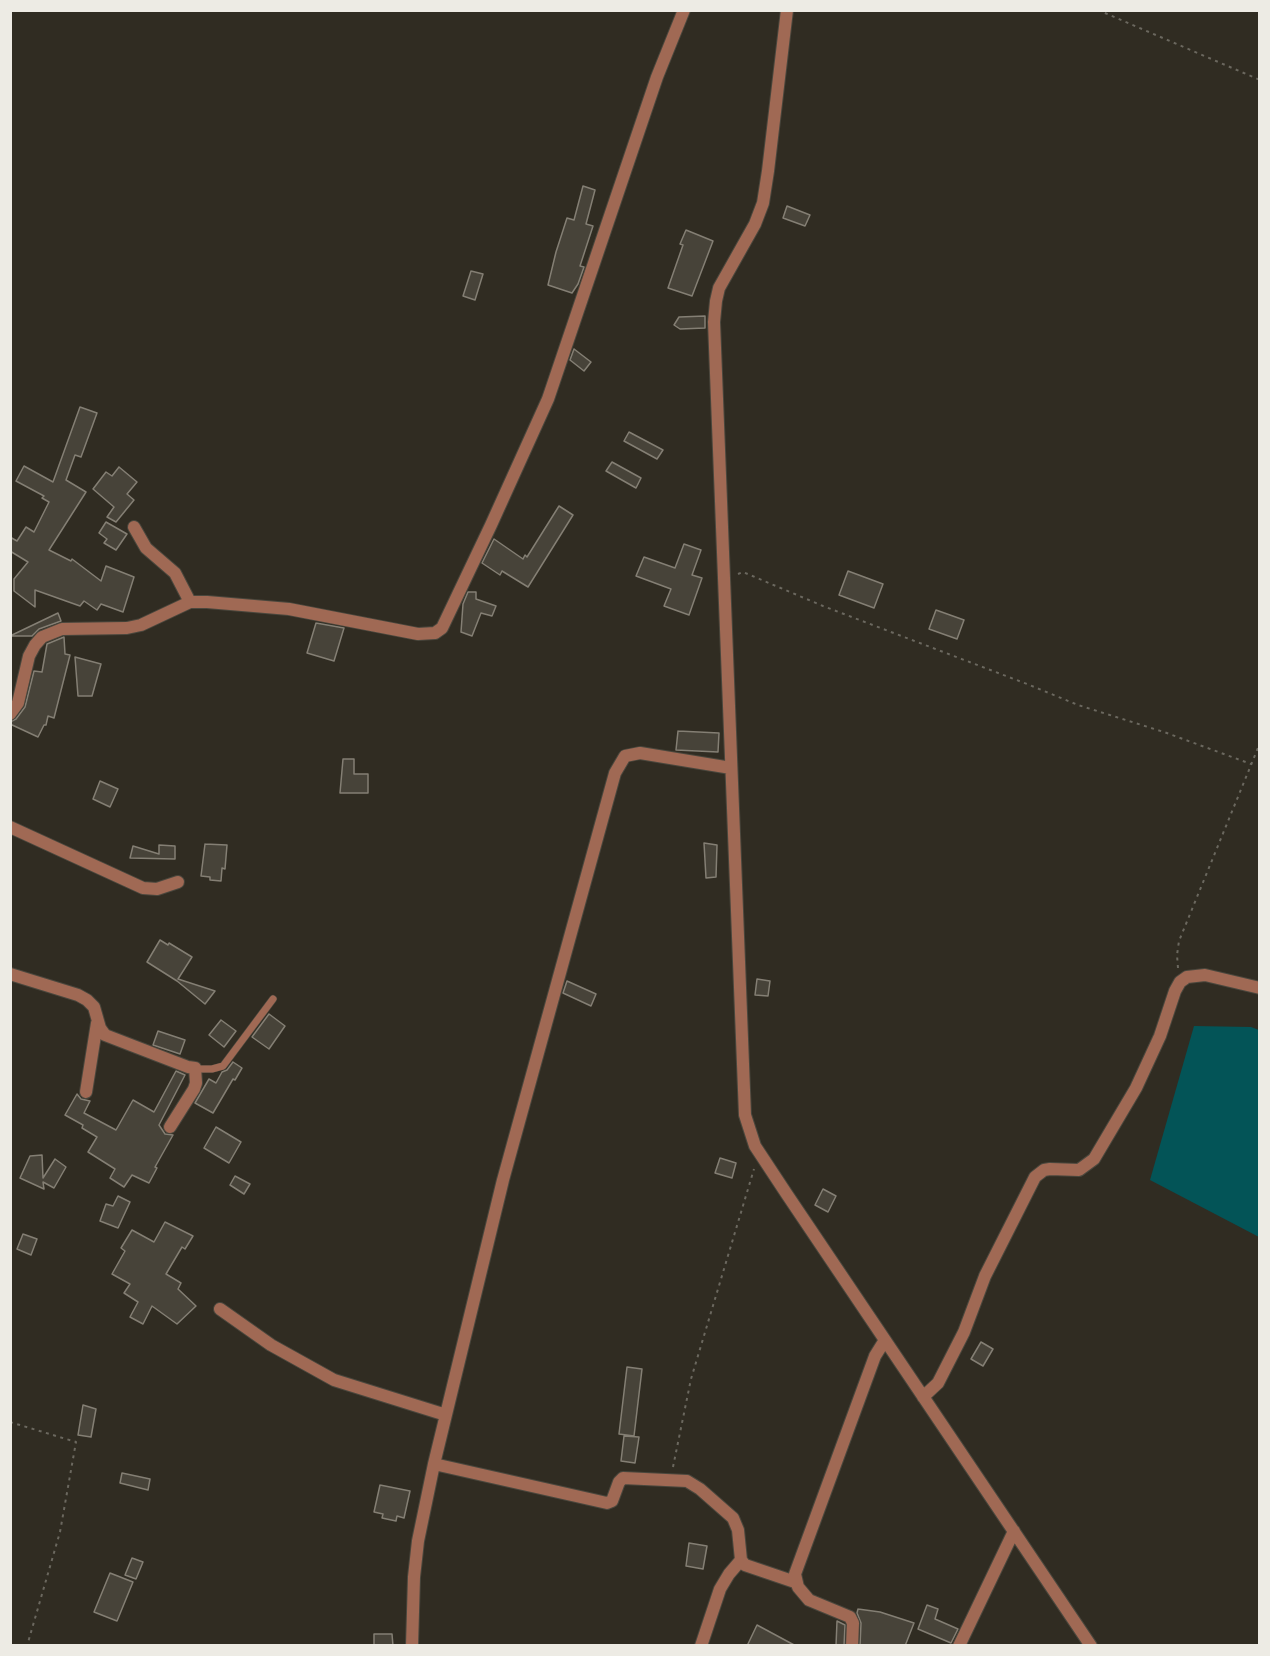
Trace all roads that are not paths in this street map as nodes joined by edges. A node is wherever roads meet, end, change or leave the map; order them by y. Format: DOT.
graph roads {
  1 [pos="684,10"];
  2 [pos="787,10"];
  3 [pos="134,527"];
  4 [pos="190,602"];
  5 [pos="10,714"];
  6 [pos="731,768"];
  7 [pos="10,827"];
  8 [pos="178,882"];
  9 [pos="10,974"];
  10 [pos="1260,988"];
  11 [pos="273,999"];
  12 [pos="98,1019"];
  13 [pos="196,1069"];
  14 [pos="86,1092"];
  15 [pos="170,1127"];
  16 [pos="220,1309"];
  17 [pos="885,1340"];
  18 [pos="925,1395"];
  19 [pos="446,1415"];
  20 [pos="434,1464"];
  21 [pos="1014,1531"];
  22 [pos="741,1560"];
  23 [pos="795,1581"];
  24 [pos="412,1646"];
  25 [pos="701,1646"];
  26 [pos="852,1646"];
  27 [pos="959,1646"];
  28 [pos="1091,1646"];
  1 -- 4 [label="street"];
  2 -- 6 [label="street"];
  3 -- 4 [label="street"];
  4 -- 5 [label="street"];
  6 -- 17 [label="street"];
  6 -- 19 [label="street"];
  7 -- 8 [label="street"];
  9 -- 12 [label="street"];
  10 -- 18 [label="street"];
  11 -- 13 [label="lane"];
  12 -- 13 [label="street"];
  12 -- 14 [label="street"];
  13 -- 15 [label="street"];
  16 -- 19 [label="street"];
  17 -- 18 [label="street"];
  17 -- 23 [label="street"];
  18 -- 21 [label="street"];
  19 -- 20 [label="street"];
  20 -- 22 [label="street"];
  20 -- 24 [label="street"];
  21 -- 27 [label="street"];
  21 -- 28 [label="street"];
  22 -- 23 [label="street"];
  22 -- 25 [label="street"];
  23 -- 26 [label="street"];
}
